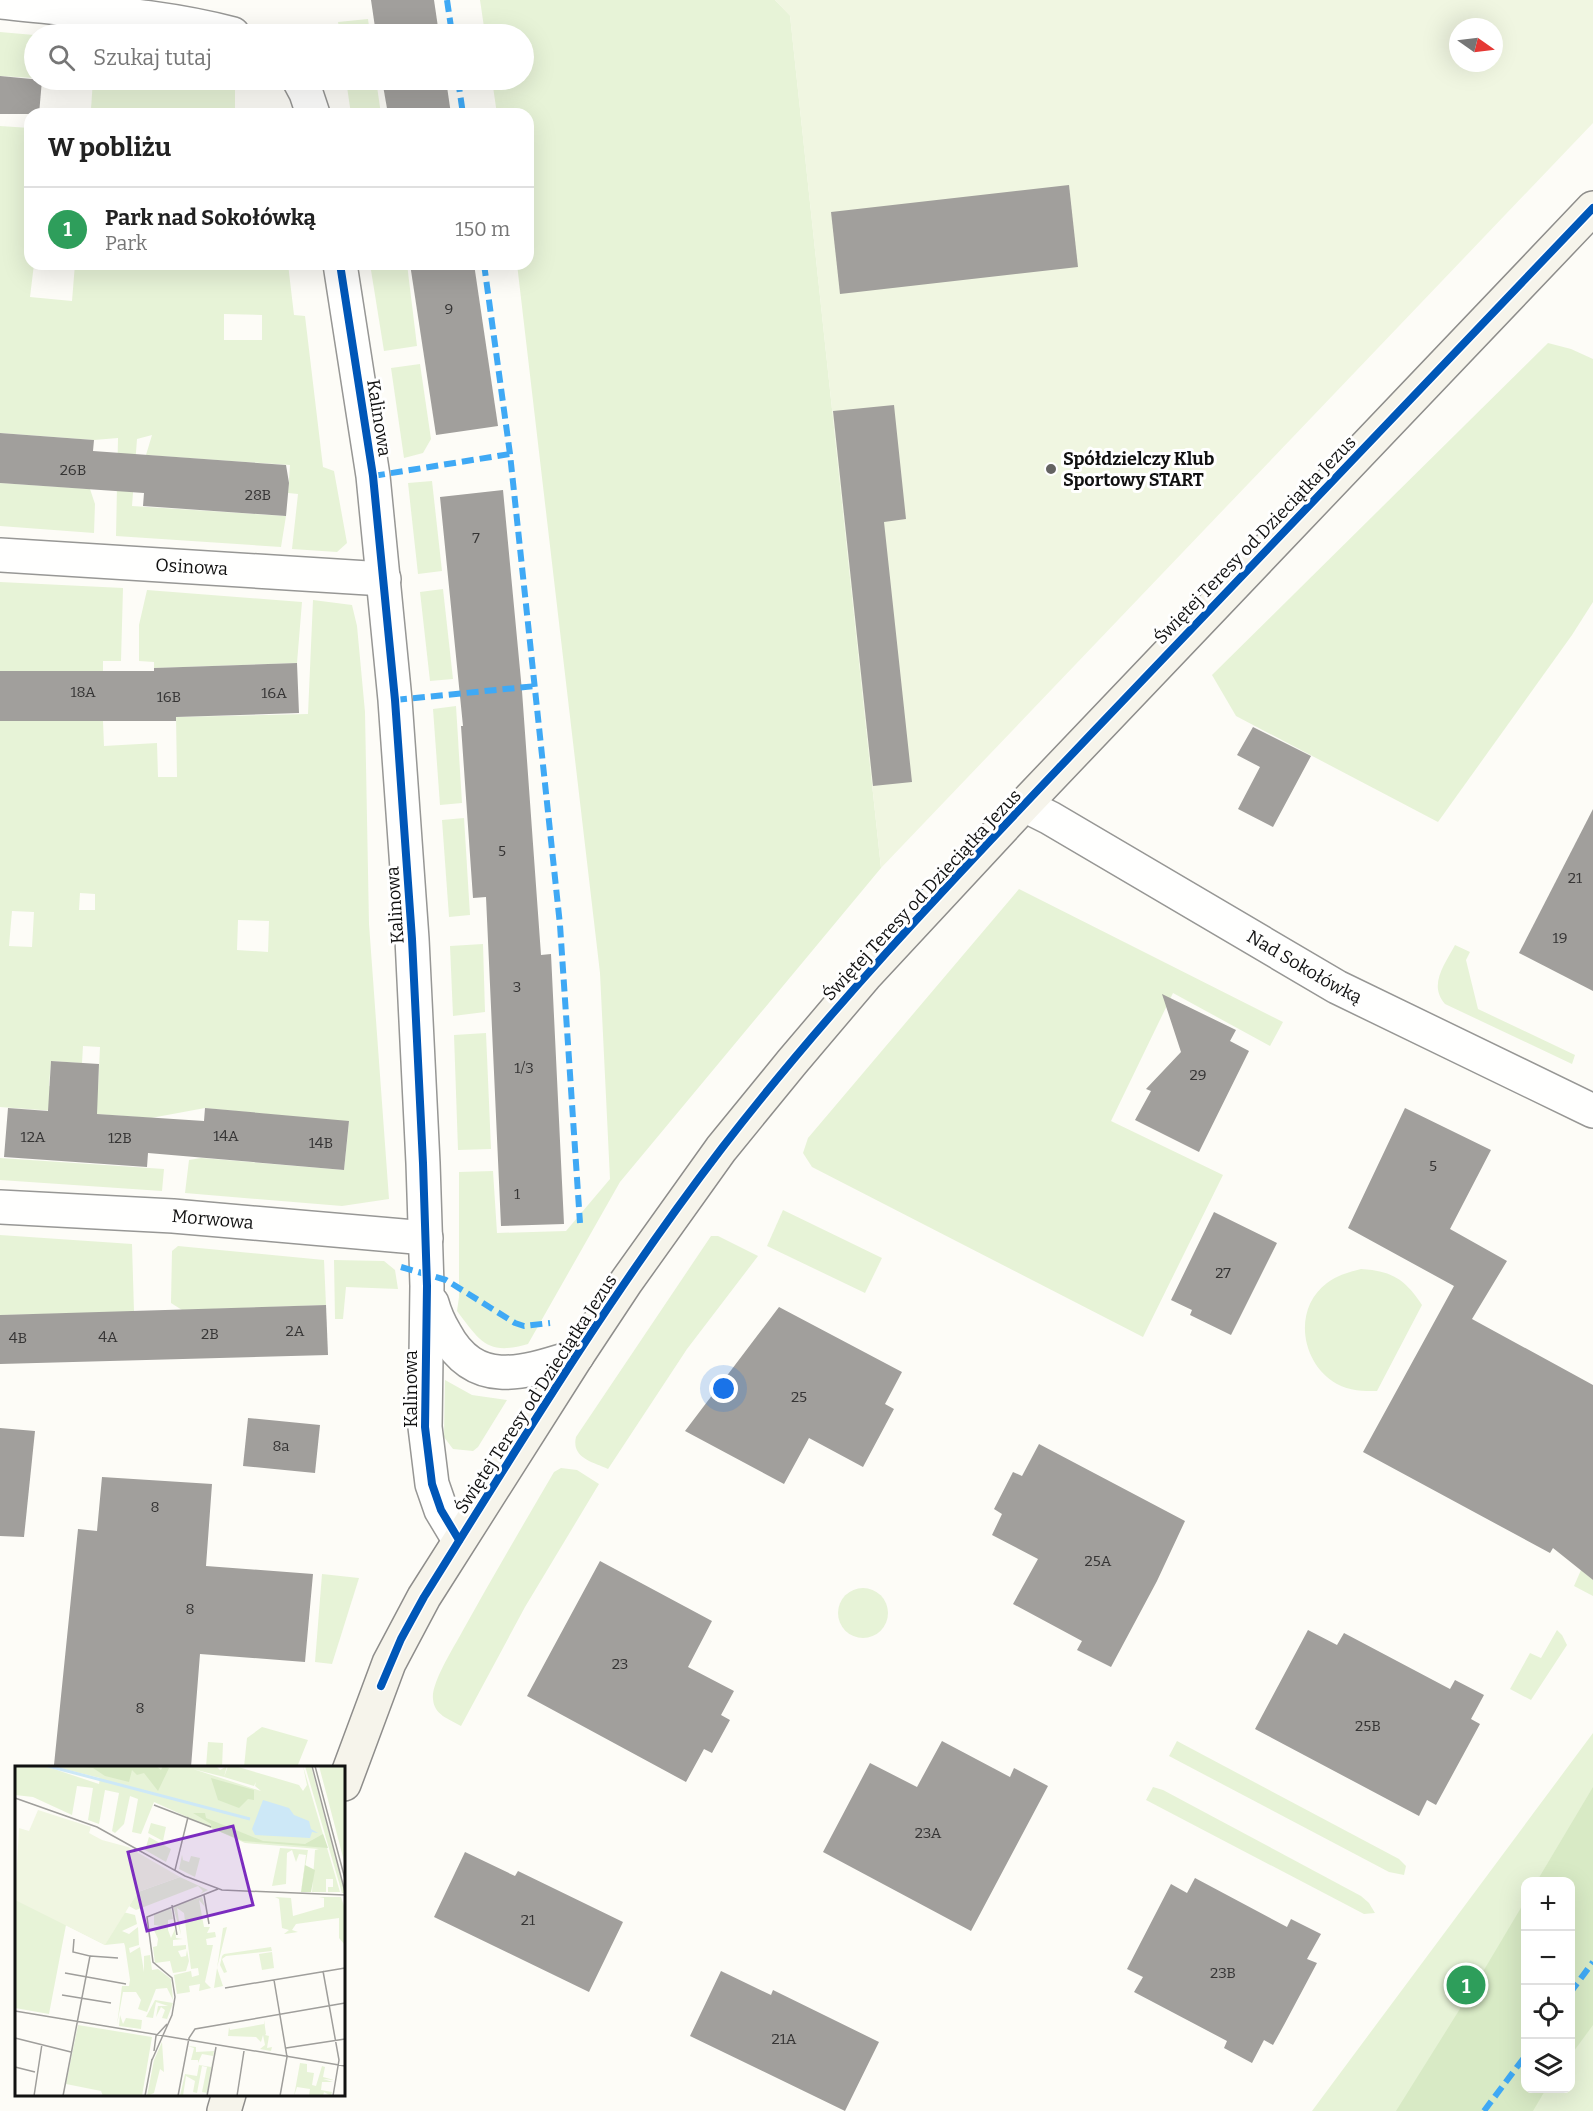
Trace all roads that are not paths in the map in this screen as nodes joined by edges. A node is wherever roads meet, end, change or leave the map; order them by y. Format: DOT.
graph roads {
  1 [pos="0,2"];
  2 [pos="185,24"];
  3 [pos="304,90"];
  4 [pos="311,108"];
  5 [pos="1593,208"];
  6 [pos="341,270"];
  7 [pos="0,555"];
  8 [pos="384,579"];
  9 [pos="1024,805"];
  10 [pos="1593,1111"];
  11 [pos="0,1207"];
  12 [pos="426,1238"];
  13 [pos="427,1286"];
  14 [pos="577,1356"];
  15 [pos="459,1540"];
  16 [pos="345,1781"];
  17 [pos="228,2096"];
  18 [pos="224,2111"];
  1 -- 2 [label="street"];
  3 -- 4 [label="street"];
  5 -- 9 [label="street, Świętej Teresy od Dzieciątka Jezus"];
  6 -- 8 [label="street, Kalinowa"];
  7 -- 8 [label="street, Osinowa"];
  8 -- 12 [label="street, Kalinowa"];
  9 -- 10 [label="street, Nad Sokołówką"];
  9 -- 14 [label="street, Świętej Teresy od Dzieciątka Jezus"];
  11 -- 12 [label="street, Morwowa"];
  12 -- 13 [label="street, Kalinowa"];
  13 -- 14 [label="street, Kalinowa"];
  13 -- 15 [label="street, Kalinowa"];
  14 -- 15 [label="street, Świętej Teresy od Dzieciątka Jezus"];
  15 -- 16 [label="street, Świętej Teresy od Dzieciątka Jezus"];
  17 -- 18 [label="street"];
}
